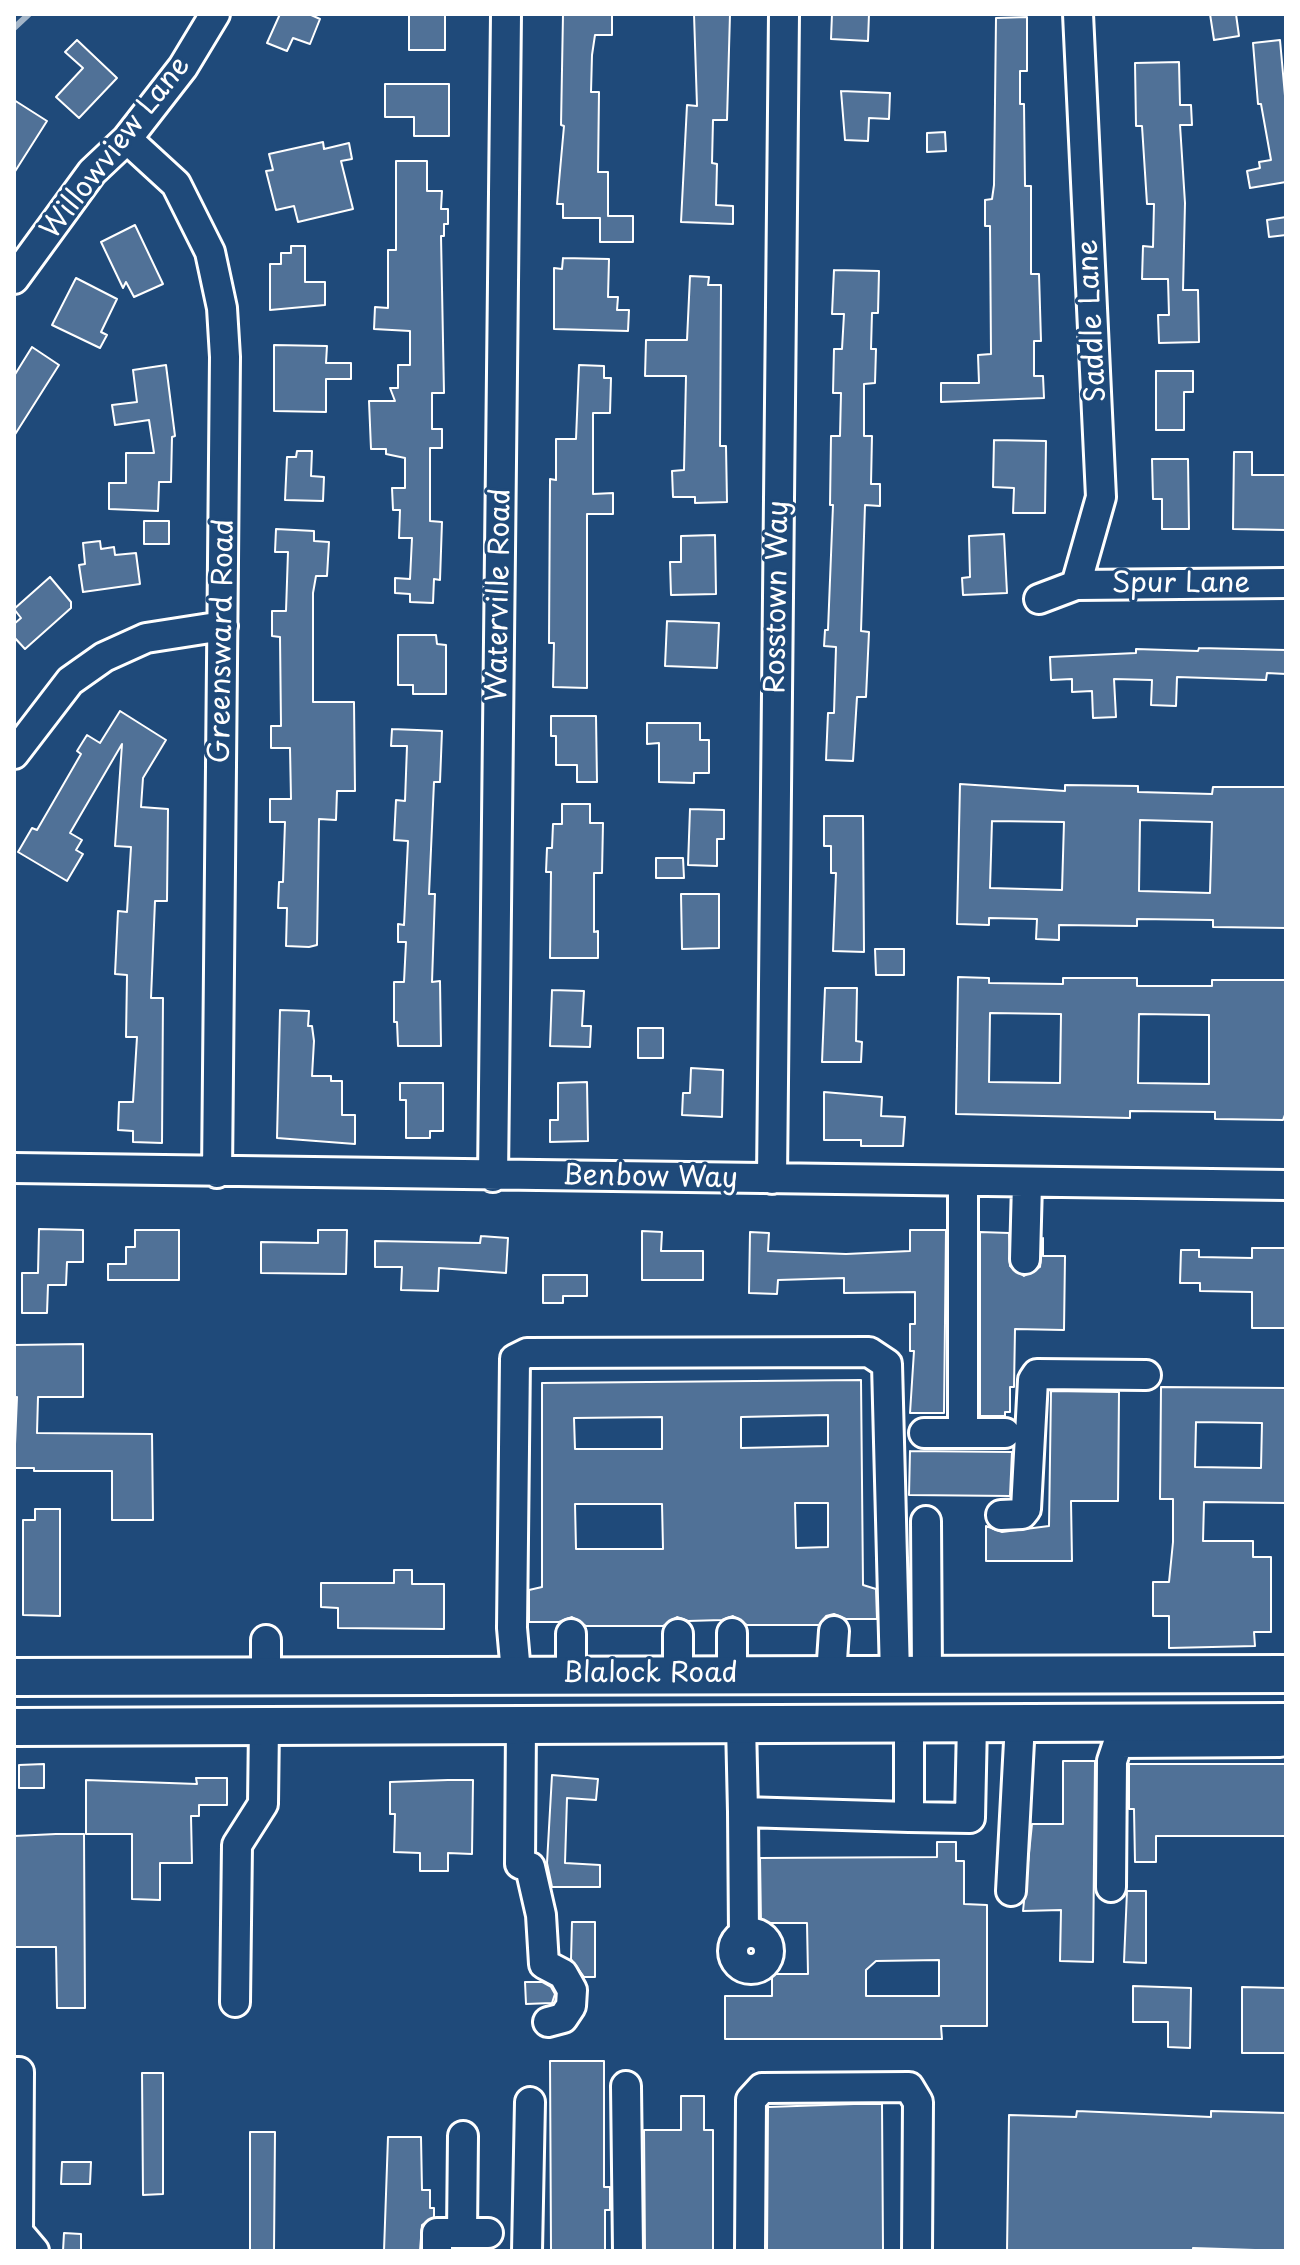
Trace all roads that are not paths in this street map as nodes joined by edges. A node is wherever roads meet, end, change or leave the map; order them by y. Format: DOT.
graph roads {
  1 [pos="215,14"];
  2 [pos="506,14"];
  3 [pos="784,14"];
  4 [pos="1078,14"];
  5 [pos="127,139"];
  6 [pos="14,279"];
  7 [pos="1286,583"];
  8 [pos="1076,585"];
  9 [pos="1039,599"];
  10 [pos="223,626"];
  11 [pos="14,754"];
  12 [pos="14,1168"];
  13 [pos="217,1173"];
  14 [pos="493,1177"];
  15 [pos="772,1179"];
  16 [pos="963,1183"];
  17 [pos="1027,1183"];
  18 [pos="1286,1185"];
  19 [pos="1025,1259"];
  20 [pos="1146,1375"];
  21 [pos="924,1433"];
  22 [pos="963,1433"];
  23 [pos="1005,1433"];
  24 [pos="1001,1515"];
  25 [pos="926,1521"];
  26 [pos="834,1631"];
  27 [pos="732,1633"];
  28 [pos="571,1634"];
  29 [pos="678,1634"];
  30 [pos="266,1658"];
  31 [pos="516,1673"];
  32 [pos="586,1674"];
  33 [pos="678,1674"];
  34 [pos="1286,1674"];
  35 [pos="732,1675"];
  36 [pos="831,1675"];
  37 [pos="911,1675"];
  38 [pos="1154,1676"];
  39 [pos="14,1677"];
  40 [pos="1286,1722"];
  41 [pos="908,1723"];
  42 [pos="972,1723"];
  43 [pos="1020,1723"];
  44 [pos="604,1724"];
  45 [pos="741,1724"];
  46 [pos="521,1725"];
  47 [pos="264,1726"];
  48 [pos="14,1727"];
  49 [pos="1154,1732"];
  50 [pos="1286,1738"];
  51 [pos="743,1812"];
  52 [pos="909,1817"];
  53 [pos="1111,1887"];
  54 [pos="1011,1891"];
  55 [pos="731,1941"];
  56 [pos="235,2002"];
  57 [pos="548,2022"];
  58 [pos="14,2072"];
  59 [pos="626,2086"];
  60 [pos="530,2102"];
  61 [pos="463,2136"];
  62 [pos="34,2251"];
  63 [pos="437,2251"];
  64 [pos="527,2251"];
  65 [pos="628,2251"];
  66 [pos="750,2251"];
  67 [pos="917,2251"];
  1 -- 5 [label="street, Willowview Lane"];
  2 -- 14 [label="street, Waterville Road"];
  3 -- 15 [label="street, Rosstown Way"];
  4 -- 8 [label="street, Saddle Lane"];
  5 -- 6 [label="street, Willowview Lane"];
  5 -- 10 [label="street, Greensward Road"];
  7 -- 8 [label="street, Spur Lane"];
  8 -- 9 [label="street"];
  10 -- 11 [label="street"];
  10 -- 13 [label="street, Greensward Road"];
  12 -- 13 [label="street, Benbow Way"];
  13 -- 14 [label="street, Benbow Way"];
  14 -- 15 [label="street, Benbow Way"];
  15 -- 16 [label="street, Benbow Way"];
  16 -- 17 [label="street, Benbow Way"];
  16 -- 22 [label="street"];
  17 -- 18 [label="street, Benbow Way"];
  17 -- 19 [label="street"];
  20 -- 24 [label="street"];
  21 -- 22 [label="street"];
  22 -- 23 [label="street"];
  25 -- 37 [label="street"];
  26 -- 36 [label="street"];
  27 -- 35 [label="street"];
  28 -- 32 [label="street"];
  29 -- 33 [label="street"];
  30 -- 31 [label="main road, Blalock Road"];
  30 -- 39 [label="main road, Blalock Road"];
  30 -- 47 [label="main road"];
  31 -- 32 [label="main road, Blalock Road"];
  31 -- 37 [label="street"];
  32 -- 33 [label="main road, Blalock Road"];
  32 -- 44 [label="main road"];
  33 -- 35 [label="main road, Blalock Road"];
  34 -- 38 [label="main road, Blalock Road"];
  35 -- 36 [label="main road, Blalock Road"];
  36 -- 37 [label="main road, Blalock Road"];
  37 -- 38 [label="main road, Blalock Road"];
  37 -- 41 [label="main road"];
  38 -- 49 [label="main road"];
  40 -- 49 [label="main road, Blalock Road"];
  41 -- 42 [label="main road, Blalock Road"];
  41 -- 45 [label="main road, Blalock Road"];
  41 -- 52 [label="street"];
  42 -- 43 [label="main road, Blalock Road"];
  42 -- 52 [label="street"];
  43 -- 49 [label="main road, Blalock Road"];
  43 -- 54 [label="street"];
  44 -- 45 [label="main road, Blalock Road"];
  44 -- 46 [label="main road, Blalock Road"];
  45 -- 51 [label="street"];
  46 -- 47 [label="main road, Blalock Road"];
  46 -- 57 [label="street"];
  47 -- 48 [label="main road, Blalock Road"];
  47 -- 56 [label="street"];
  49 -- 50 [label="street"];
  49 -- 53 [label="street"];
  51 -- 52 [label="street"];
  51 -- 55 [label="street"];
  58 -- 62 [label="street"];
  59 -- 65 [label="street"];
  60 -- 64 [label="street"];
  61 -- 63 [label="street"];
  66 -- 67 [label="street"];
}
